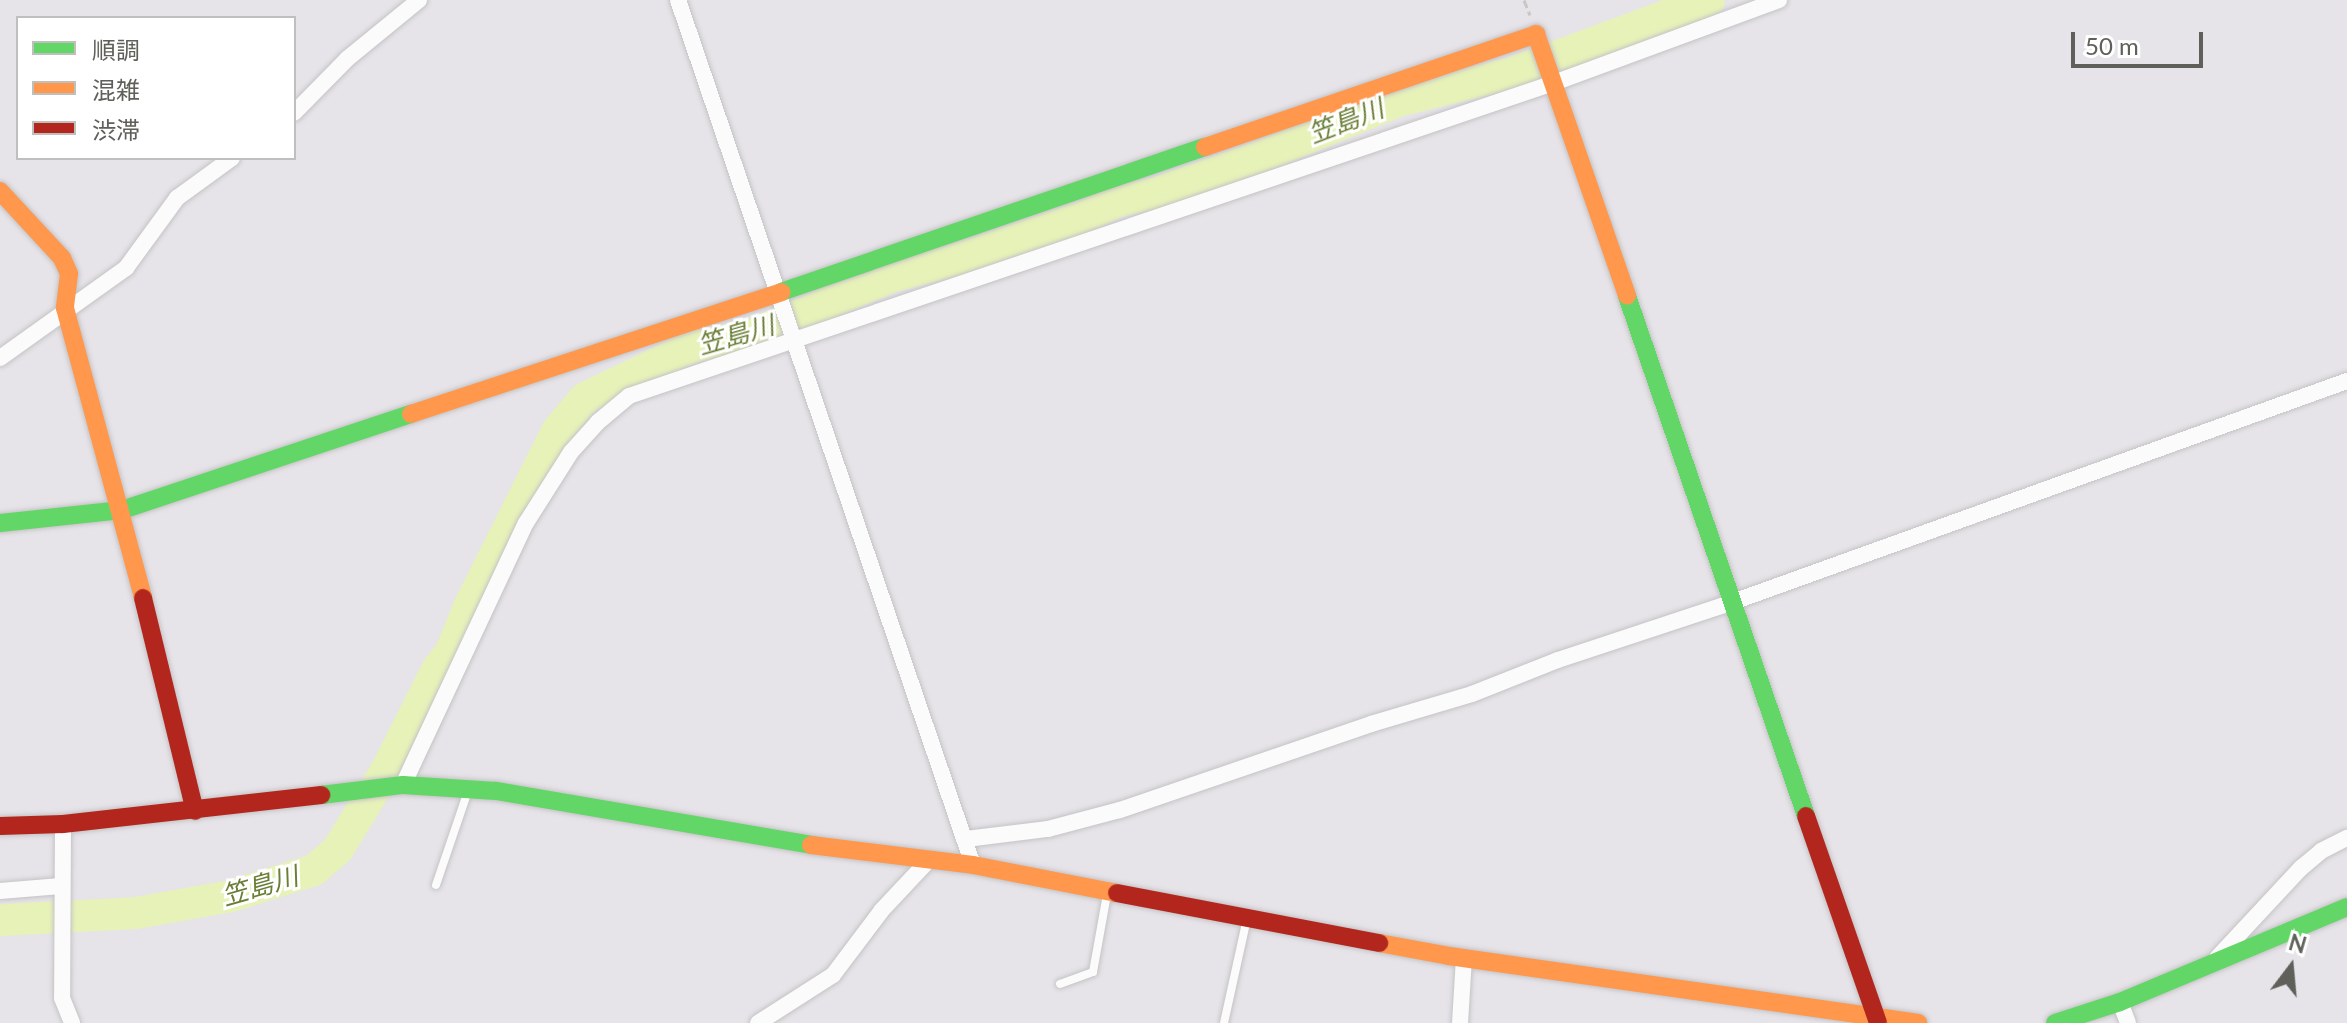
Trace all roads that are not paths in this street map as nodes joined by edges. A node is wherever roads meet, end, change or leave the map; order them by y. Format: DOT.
graph roads {
  1 [pos="419,0"];
  2 [pos="678,0"];
  3 [pos="1779,0"];
  4 [pos="1551,84"];
  5 [pos="296,111"];
  6 [pos="229,160"];
  7 [pos="0,191"];
  8 [pos="778,293"];
  9 [pos="65,308"];
  10 [pos="796,339"];
  11 [pos="0,358"];
  12 [pos="2347,381"];
  13 [pos="122,510"];
  14 [pos="0,523"];
  15 [pos="1730,603"];
  16 [pos="403,785"];
  17 [pos="468,789"];
  18 [pos="195,811"];
  19 [pos="63,824"];
  20 [pos="0,826"];
  21 [pos="2347,838"];
  22 [pos="966,839"];
  23 [pos="928,861"];
  24 [pos="973,865"];
  25 [pos="436,885"];
  26 [pos="61,890"];
  27 [pos="1107,890"];
  28 [pos="0,891"];
  29 [pos="2347,907"];
  30 [pos="1247,917"];
  31 [pos="1464,958"];
  32 [pos="2212,962"];
  33 [pos="1060,984"];
  34 [pos="2120,1002"];
  35 [pos="1877,1019"];
  36 [pos="72,1023"];
  37 [pos="758,1023"];
  38 [pos="1224,1023"];
  39 [pos="1460,1023"];
  40 [pos="1918,1023"];
  41 [pos="2055,1023"];
  42 [pos="2128,1023"];
  1 -- 5 [label="street"];
  2 -- 8 [label="street"];
  3 -- 4 [label="street"];
  4 -- 8 [label="street"];
  4 -- 10 [label="street"];
  4 -- 15 [label="street"];
  6 -- 9 [label="street"];
  7 -- 9 [label="street"];
  8 -- 10 [label="street"];
  8 -- 13 [label="street"];
  9 -- 11 [label="street"];
  9 -- 13 [label="street"];
  10 -- 16 [label="street"];
  10 -- 22 [label="street"];
  12 -- 15 [label="street"];
  13 -- 14 [label="street"];
  13 -- 18 [label="street"];
  15 -- 22 [label="street"];
  15 -- 35 [label="street"];
  16 -- 17 [label="street"];
  16 -- 18 [label="street"];
  17 -- 23 [label="street"];
  17 -- 25 [label="lane"];
  18 -- 19 [label="street"];
  19 -- 20 [label="street"];
  19 -- 26 [label="street"];
  21 -- 32 [label="street"];
  22 -- 24 [label="street"];
  23 -- 24 [label="street"];
  23 -- 37 [label="street"];
  24 -- 27 [label="street"];
  26 -- 28 [label="street"];
  26 -- 36 [label="street"];
  27 -- 30 [label="street"];
  27 -- 33 [label="lane"];
  29 -- 32 [label="street"];
  30 -- 31 [label="street"];
  30 -- 38 [label="lane"];
  31 -- 35 [label="street"];
  31 -- 39 [label="street"];
  32 -- 34 [label="street"];
  34 -- 41 [label="street"];
  34 -- 42 [label="street"];
  35 -- 40 [label="street"];
}
